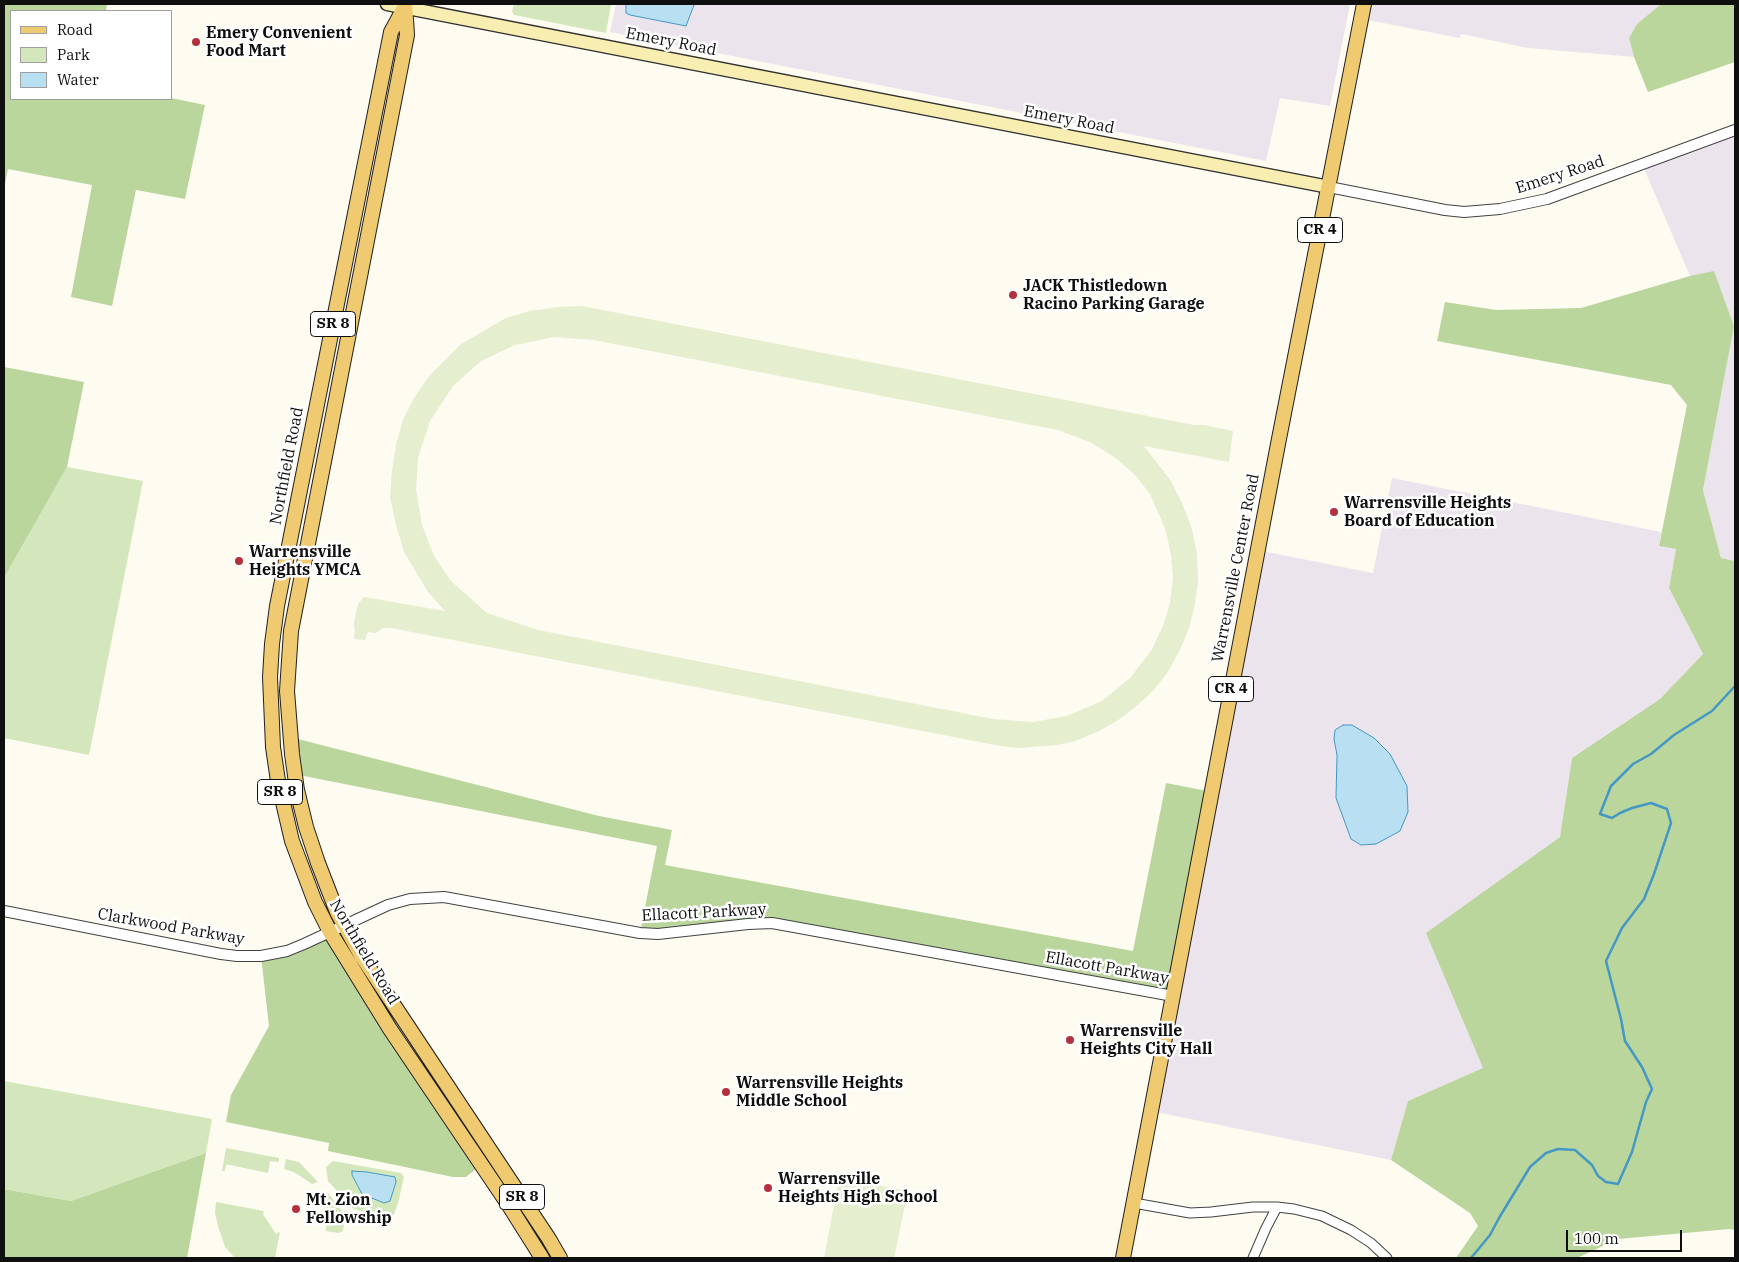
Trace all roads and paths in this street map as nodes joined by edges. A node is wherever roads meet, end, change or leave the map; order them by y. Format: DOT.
graph roads {
  1 [pos="387,4"];
  2 [pos="1364,4"];
  3 [pos="405,5"];
  4 [pos="1735,130"];
  5 [pos="370,138"];
  6 [pos="386,140"];
  7 [pos="1329,187"];
  8 [pos="340,285"];
  9 [pos="356,288"];
  10 [pos="314,423"];
  11 [pos="330,426"];
  12 [pos="298,504"];
  13 [pos="314,507"];
  14 [pos="4,910"];
  15 [pos="345,926"];
  16 [pos="330,932"];
  17 [pos="1173,996"];
  18 [pos="1134,1203"];
  19 [pos="1277,1207"];
  20 [pos="542,1258"];
  21 [pos="560,1258"];
  22 [pos="1123,1258"];
  23 [pos="1254,1258"];
  24 [pos="1387,1258"];
  1 -- 3 [label="main road, Emery Road"];
  2 -- 7 [label="main road, Warrensville Center Road / CR 4"];
  3 -- 5 [label="main road, Northfield Road / SR 8"];
  3 -- 6 [label="main road, Northfield Road / SR 8"];
  3 -- 7 [label="main road, Emery Road"];
  4 -- 7 [label="street, Emery Road"];
  5 -- 6 [label="main road"];
  5 -- 8 [label="main road, Northfield Road / SR 8"];
  6 -- 9 [label="main road, Northfield Road / SR 8"];
  7 -- 17 [label="main road, Warrensville Center Road / CR 4"];
  8 -- 9 [label="main road"];
  8 -- 10 [label="main road, Northfield Road / SR 8"];
  9 -- 11 [label="main road, Northfield Road / SR 8"];
  10 -- 11 [label="main road"];
  10 -- 12 [label="main road, Northfield Road / SR 8"];
  11 -- 13 [label="main road, Northfield Road / SR 8"];
  12 -- 13 [label="main road"];
  12 -- 16 [label="main road, Northfield Road / SR 8"];
  13 -- 15 [label="main road, Northfield Road / SR 8"];
  14 -- 16 [label="street, Clarkwood Parkway"];
  15 -- 16 [label="street, Ellacott Parkway"];
  15 -- 17 [label="street, Ellacott Parkway"];
  15 -- 21 [label="main road, Northfield Road / SR 8"];
  16 -- 20 [label="main road, Northfield Road / SR 8"];
  17 -- 18 [label="main road, Warrensville Center Road / CR 4"];
  18 -- 19 [label="street"];
  18 -- 22 [label="main road, Warrensville Center Road / CR 4"];
  19 -- 23 [label="street"];
  19 -- 24 [label="street"];
}
